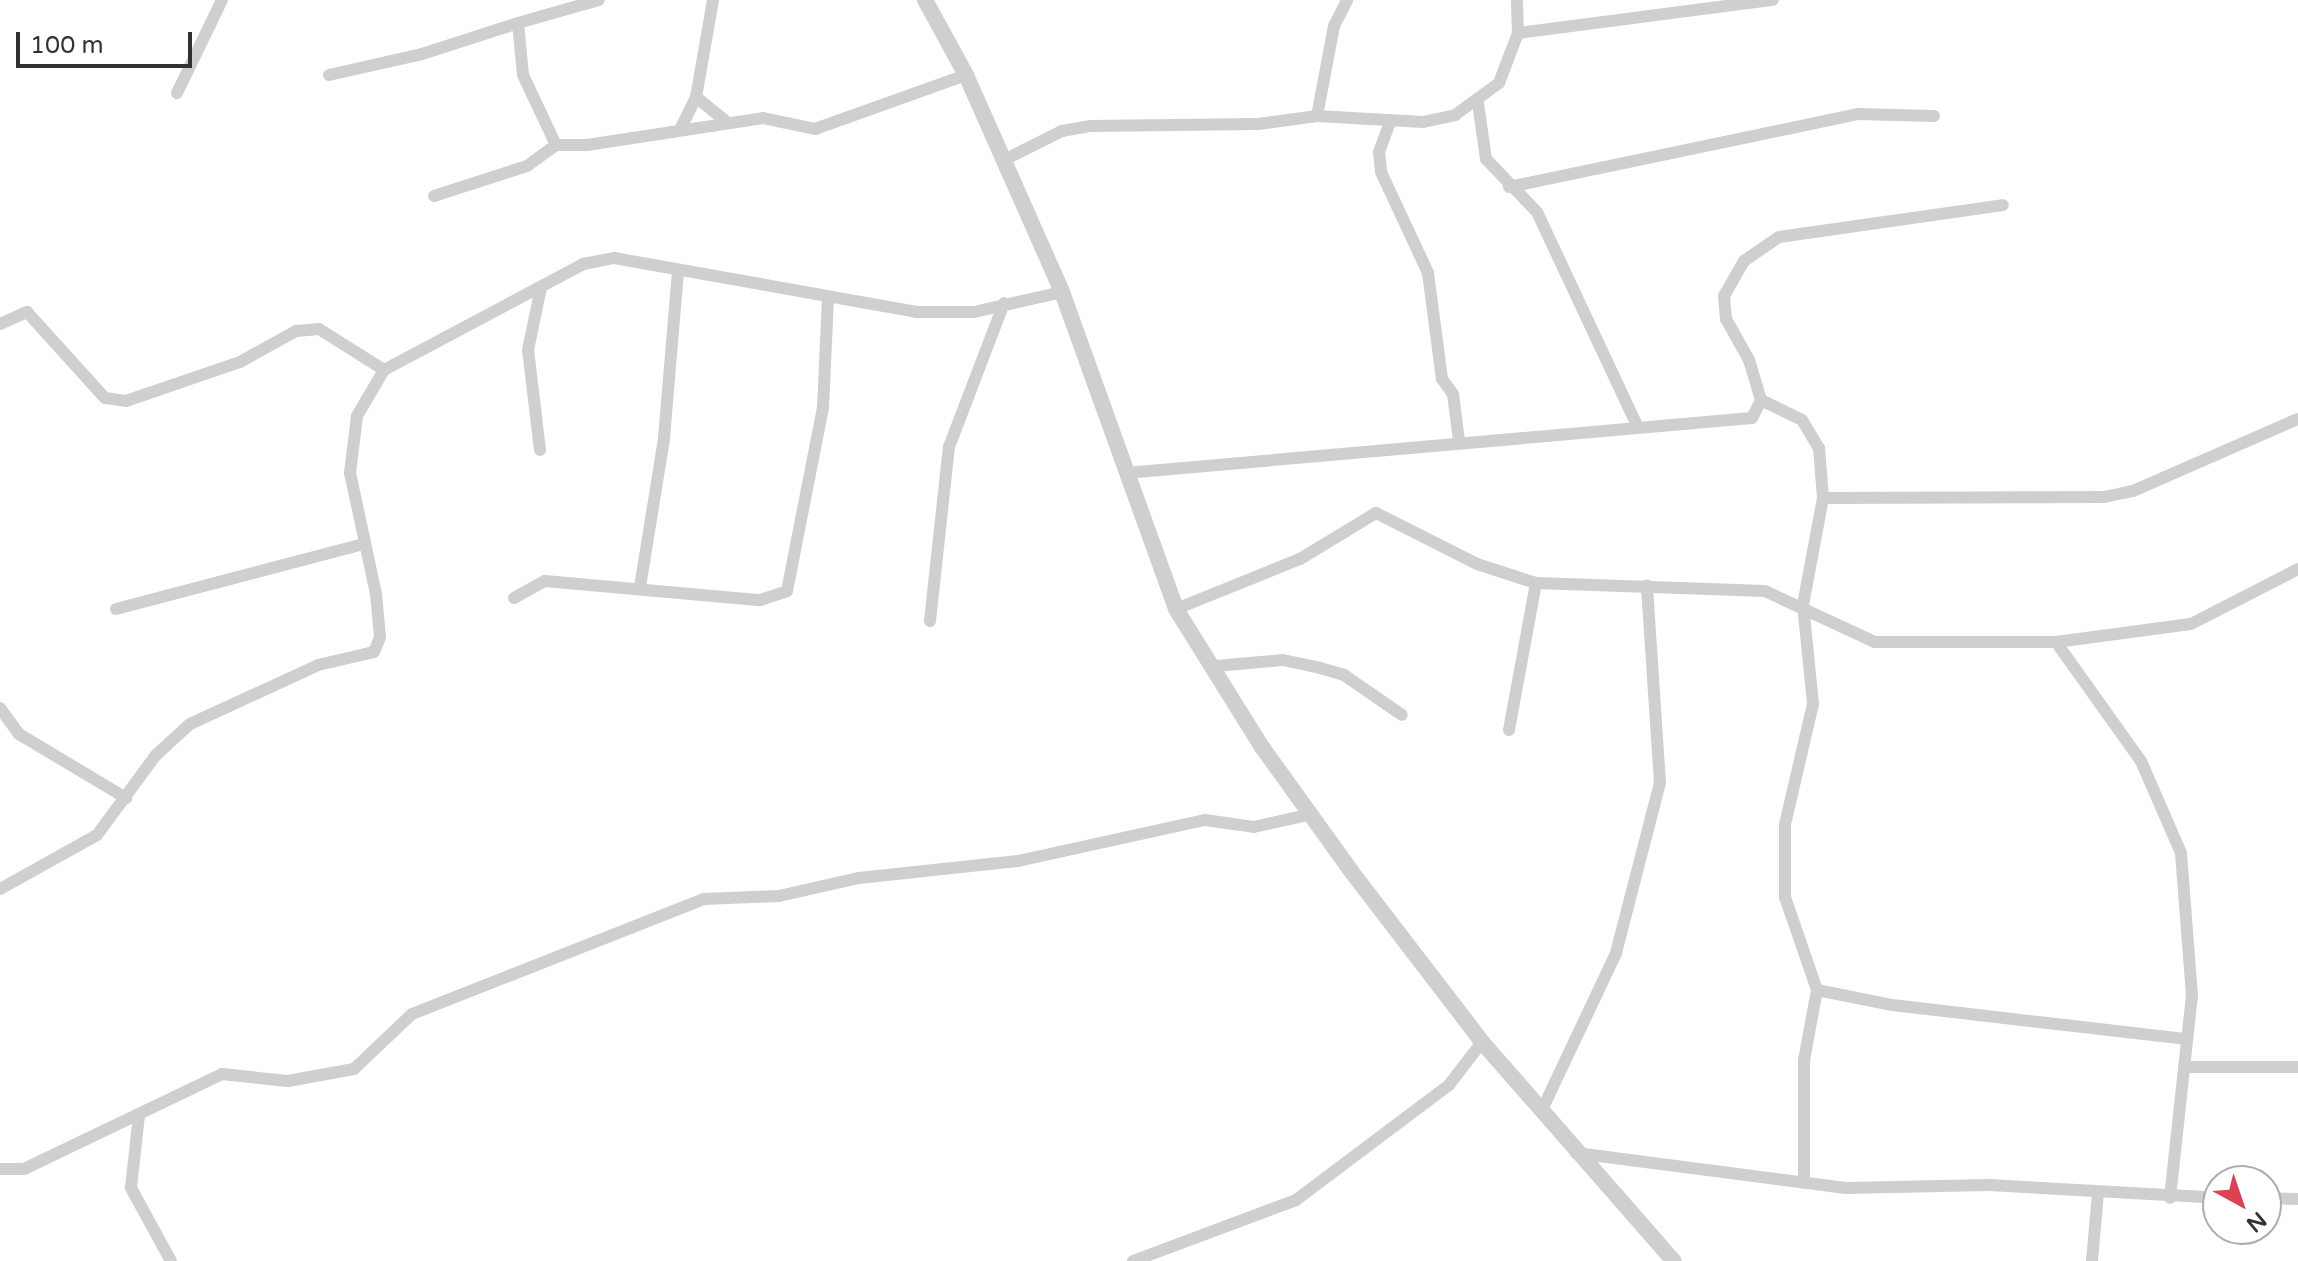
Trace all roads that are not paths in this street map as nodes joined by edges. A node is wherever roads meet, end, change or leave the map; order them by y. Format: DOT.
graph roads {
  1 [pos="222,0"];
  2 [pos="599,0"];
  3 [pos="713,0"];
  4 [pos="925,0"];
  5 [pos="1347,0"];
  6 [pos="1517,0"];
  7 [pos="1773,0"];
  8 [pos="518,23"];
  9 [pos="1518,33"];
  10 [pos="329,75"];
  11 [pos="966,75"];
  12 [pos="177,93"];
  13 [pos="696,97"];
  14 [pos="1478,103"];
  15 [pos="1317,116"];
  16 [pos="1934,116"];
  17 [pos="726,121"];
  18 [pos="1390,122"];
  19 [pos="681,128"];
  20 [pos="556,145"];
  21 [pos="1004,160"];
  22 [pos="1509,187"];
  23 [pos="434,196"];
  24 [pos="2003,205"];
  25 [pos="678,272"];
  26 [pos="541,288"];
  27 [pos="1062,292"];
  28 [pos="828,297"];
  29 [pos="1004,303"];
  30 [pos="0,324"];
  31 [pos="384,370"];
  32 [pos="1761,400"];
  33 [pos="2298,419"];
  34 [pos="1637,425"];
  35 [pos="1459,441"];
  36 [pos="540,450"];
  37 [pos="1126,473"];
  38 [pos="1823,498"];
  39 [pos="364,544"];
  40 [pos="2298,569"];
  41 [pos="1536,583"];
  42 [pos="1647,585"];
  43 [pos="640,587"];
  44 [pos="514,598"];
  45 [pos="1803,605"];
  46 [pos="116,609"];
  47 [pos="1176,609"];
  48 [pos="930,621"];
  49 [pos="2056,642"];
  50 [pos="1215,666"];
  51 [pos="0,708"];
  52 [pos="1402,715"];
  53 [pos="1509,730"];
  54 [pos="126,798"];
  55 [pos="1312,814"];
  56 [pos="0,889"];
  57 [pos="1817,990"];
  58 [pos="2187,1039"];
  59 [pos="1482,1042"];
  60 [pos="2184,1067"];
  61 [pos="2298,1067"];
  62 [pos="1541,1112"];
  63 [pos="139,1115"];
  64 [pos="1576,1153"];
  65 [pos="0,1169"];
  66 [pos="1804,1183"];
  67 [pos="2098,1193"];
  68 [pos="2170,1198"];
  69 [pos="2202,1198"];
  70 [pos="1668,1259"];
  71 [pos="171,1261"];
  72 [pos="1133,1261"];
  73 [pos="2092,1261"];
  1 -- 12 [label="street"];
  2 -- 8 [label="street"];
  3 -- 13 [label="street"];
  4 -- 11 [label="street"];
  5 -- 15 [label="street"];
  6 -- 9 [label="street"];
  7 -- 9 [label="street"];
  8 -- 10 [label="street"];
  8 -- 20 [label="street"];
  9 -- 14 [label="street"];
  11 -- 17 [label="street"];
  11 -- 21 [label="street"];
  13 -- 17 [label="street"];
  13 -- 19 [label="street"];
  14 -- 18 [label="street"];
  14 -- 22 [label="street"];
  15 -- 18 [label="street"];
  15 -- 21 [label="street"];
  16 -- 22 [label="street"];
  17 -- 19 [label="street"];
  18 -- 35 [label="street"];
  19 -- 20 [label="street"];
  20 -- 23 [label="street"];
  21 -- 27 [label="street"];
  22 -- 34 [label="street"];
  24 -- 32 [label="street"];
  25 -- 26 [label="street"];
  25 -- 28 [label="street"];
  25 -- 43 [label="street"];
  26 -- 31 [label="street"];
  26 -- 36 [label="street"];
  27 -- 29 [label="street"];
  27 -- 37 [label="street"];
  28 -- 29 [label="street"];
  28 -- 43 [label="street"];
  29 -- 48 [label="street"];
  30 -- 31 [label="street"];
  31 -- 39 [label="street"];
  32 -- 34 [label="street"];
  32 -- 38 [label="street"];
  33 -- 38 [label="street"];
  34 -- 35 [label="street"];
  35 -- 37 [label="street"];
  37 -- 47 [label="street"];
  38 -- 45 [label="street"];
  39 -- 46 [label="street"];
  39 -- 54 [label="street"];
  40 -- 49 [label="street"];
  41 -- 42 [label="street"];
  41 -- 47 [label="street"];
  41 -- 53 [label="street"];
  42 -- 45 [label="street"];
  42 -- 62 [label="street"];
  43 -- 44 [label="street"];
  45 -- 49 [label="street"];
  45 -- 57 [label="street"];
  47 -- 50 [label="street"];
  49 -- 58 [label="street"];
  50 -- 52 [label="street"];
  50 -- 55 [label="street"];
  51 -- 54 [label="street"];
  54 -- 56 [label="street"];
  55 -- 59 [label="street"];
  55 -- 63 [label="street"];
  57 -- 58 [label="street"];
  57 -- 66 [label="street"];
  58 -- 60 [label="street"];
  59 -- 62 [label="street"];
  59 -- 72 [label="street"];
  60 -- 61 [label="street"];
  60 -- 68 [label="street"];
  62 -- 64 [label="street"];
  63 -- 65 [label="street"];
  63 -- 71 [label="street"];
  64 -- 66 [label="street"];
  64 -- 70 [label="street"];
  66 -- 67 [label="street"];
  67 -- 68 [label="street"];
  67 -- 73 [label="street"];
  68 -- 69 [label="street"];
}
